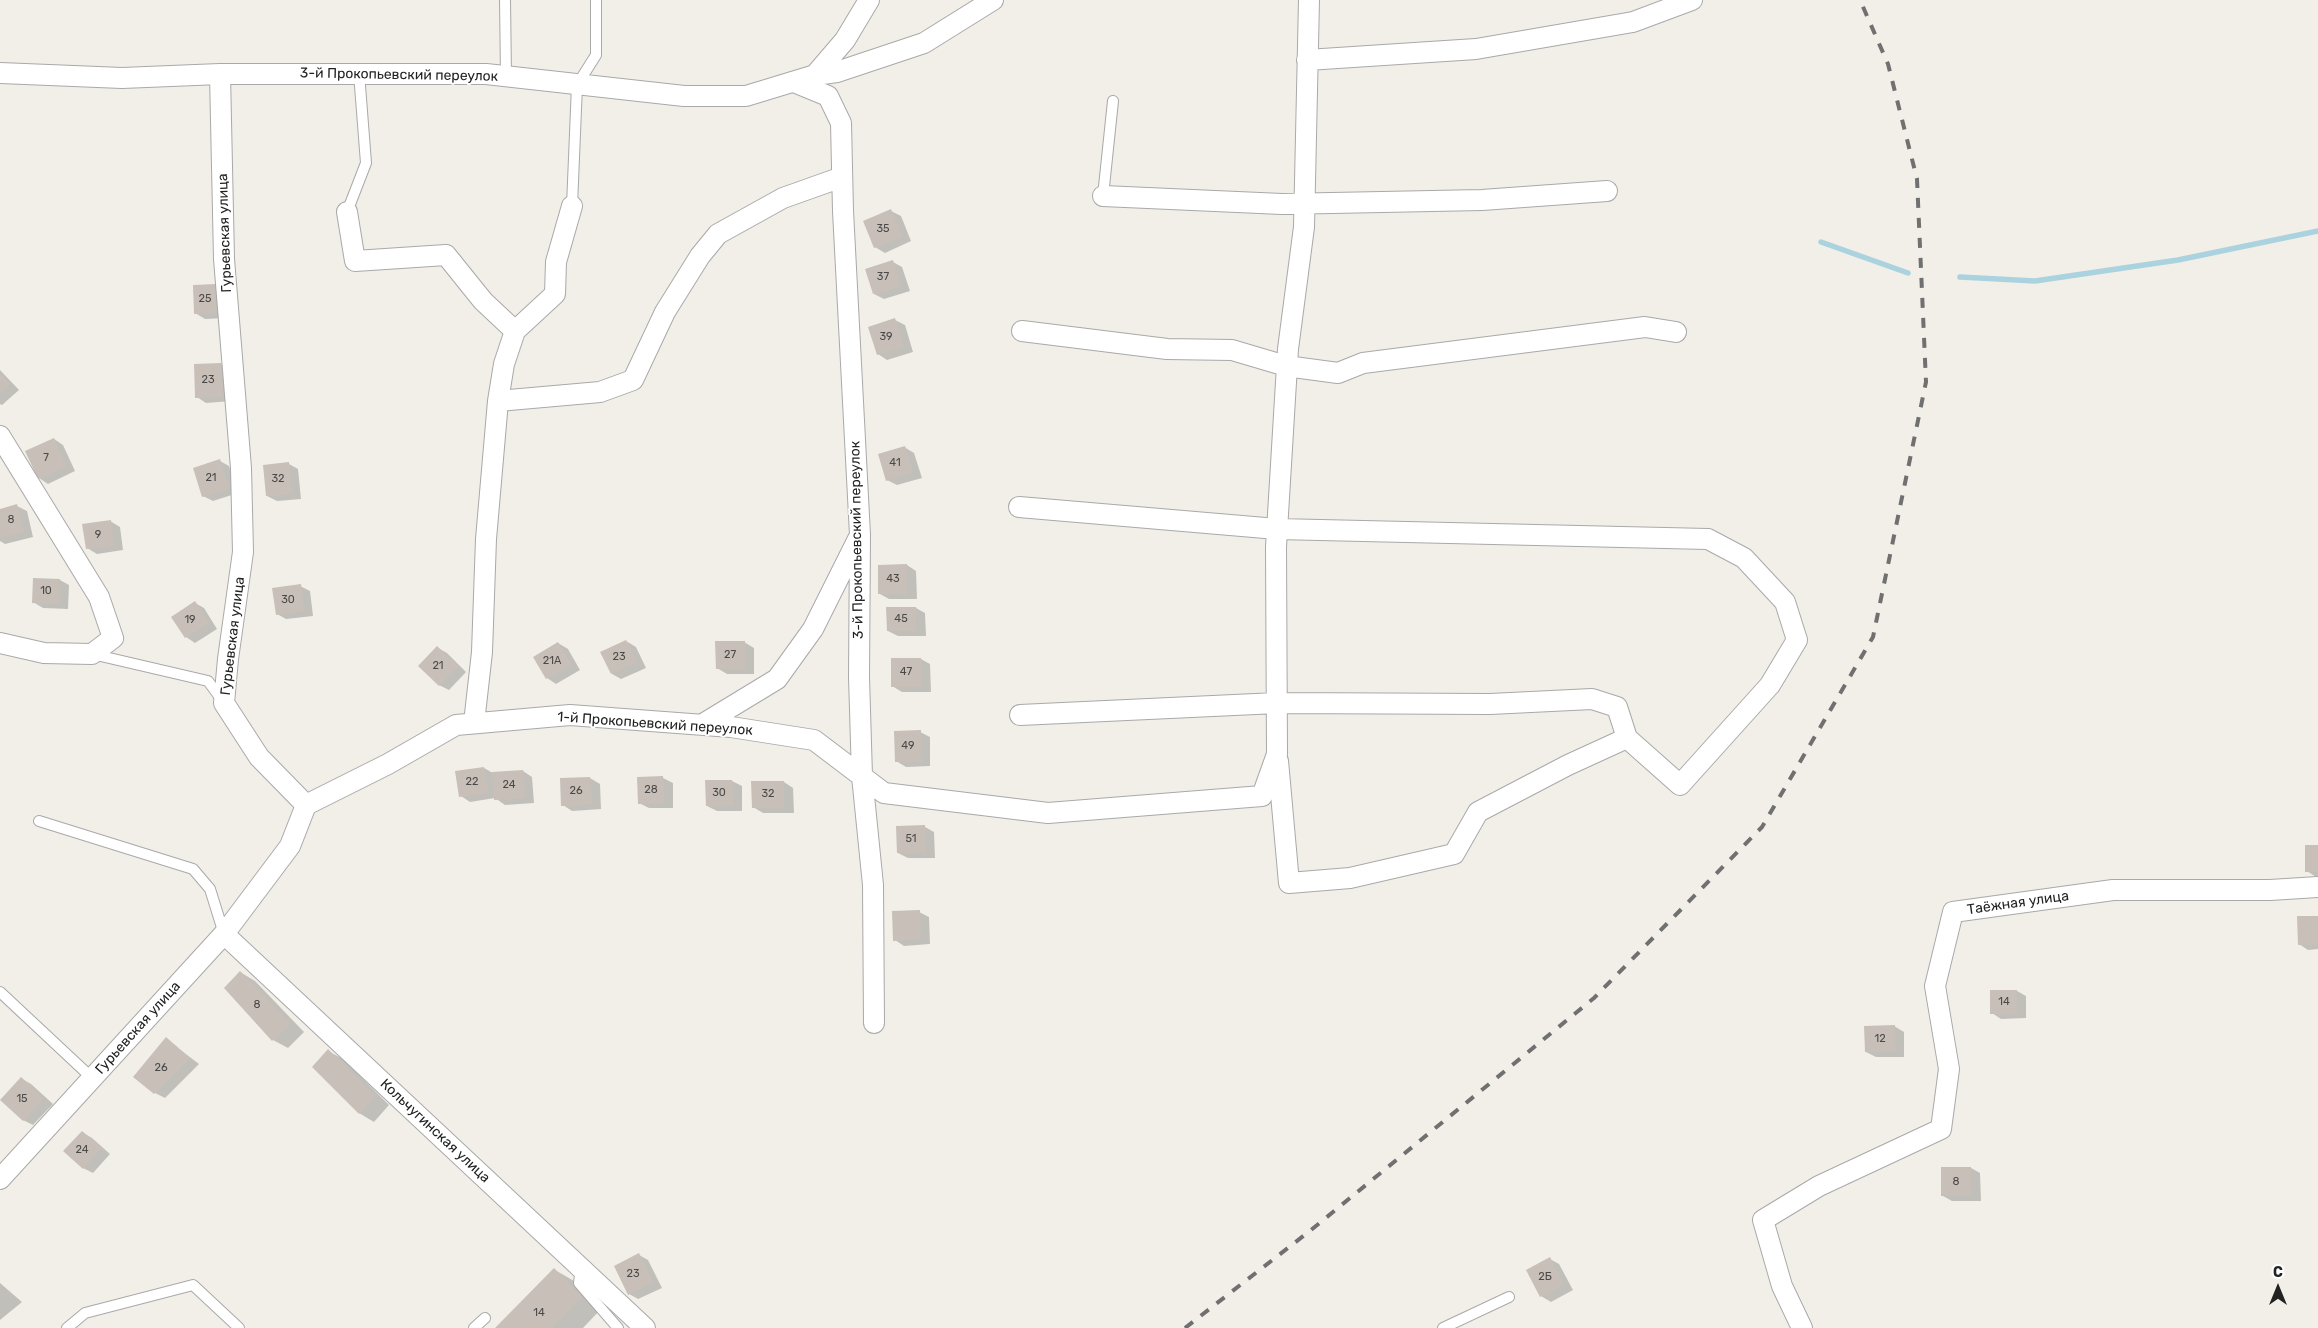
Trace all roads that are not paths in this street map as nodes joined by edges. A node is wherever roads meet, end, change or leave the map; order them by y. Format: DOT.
graph roads {
  1 [pos="505,0"];
  2 [pos="596,0"];
  3 [pos="869,0"];
  4 [pos="993,0"];
  5 [pos="1308,0"];
  6 [pos="1692,0"];
  7 [pos="1307,60"];
  8 [pos="358,73"];
  9 [pos="0,74"];
  10 [pos="220,74"];
  11 [pos="815,75"];
  12 [pos="506,76"];
  13 [pos="794,82"];
  14 [pos="577,85"];
  15 [pos="1113,101"];
  16 [pos="842,178"];
  17 [pos="1606,191"];
  18 [pos="1103,196"];
  19 [pos="1305,202"];
  20 [pos="572,206"];
  21 [pos="347,212"];
  22 [pos="515,331"];
  23 [pos="1022,331"];
  24 [pos="1676,332"];
  25 [pos="1286,366"];
  26 [pos="498,401"];
  27 [pos="0,436"];
  28 [pos="1019,507"];
  29 [pos="1277,529"];
  30 [pos="860,535"];
  31 [pos="0,643"];
  32 [pos="92,654"];
  33 [pos="224,703"];
  34 [pos="1277,703"];
  35 [pos="1020,715"];
  36 [pos="474,723"];
  37 [pos="702,724"];
  38 [pos="1627,738"];
  39 [pos="1277,754"];
  40 [pos="862,776"];
  41 [pos="306,805"];
  42 [pos="39,821"];
  43 [pos="2318,887"];
  44 [pos="224,934"];
  45 [pos="0,992"];
  46 [pos="874,1024"];
  47 [pos="92,1078"];
  48 [pos="0,1179"];
  49 [pos="581,1268"];
  50 [pos="1509,1297"];
  51 [pos="485,1318"];
  52 [pos="67,1328"];
  53 [pos="239,1328"];
  54 [pos="474,1328"];
  55 [pos="618,1328"];
  56 [pos="646,1328"];
  57 [pos="1443,1328"];
  58 [pos="1802,1328"];
  1 -- 12 [label="lane"];
  2 -- 14 [label="lane"];
  3 -- 11 [label="street"];
  4 -- 11 [label="street, 3-й Прокопьевский переулок"];
  5 -- 7 [label="street"];
  6 -- 7 [label="street"];
  7 -- 19 [label="street"];
  8 -- 10 [label="street, 3-й Прокопьевский переулок"];
  8 -- 12 [label="street, 3-й Прокопьевский переулок"];
  8 -- 21 [label="lane"];
  9 -- 10 [label="street, 3-й Прокопьевский переулок"];
  10 -- 33 [label="street, Гурьевская улица"];
  11 -- 13 [label="street, 3-й Прокопьевский переулок"];
  12 -- 14 [label="street, 3-й Прокопьевский переулок"];
  13 -- 14 [label="street, 3-й Прокопьевский переулок"];
  13 -- 16 [label="street, 3-й Прокопьевский переулок"];
  14 -- 20 [label="lane"];
  15 -- 18 [label="lane"];
  16 -- 26 [label="street"];
  16 -- 30 [label="street, 3-й Прокопьевский переулок"];
  17 -- 19 [label="street"];
  18 -- 19 [label="street"];
  19 -- 25 [label="street"];
  20 -- 22 [label="street"];
  21 -- 22 [label="street"];
  22 -- 26 [label="street"];
  23 -- 25 [label="street"];
  24 -- 25 [label="street"];
  25 -- 29 [label="street"];
  26 -- 36 [label="street"];
  27 -- 32 [label="street"];
  28 -- 29 [label="street"];
  29 -- 34 [label="street"];
  29 -- 38 [label="street"];
  30 -- 37 [label="street"];
  30 -- 40 [label="street, 3-й Прокопьевский переулок"];
  31 -- 32 [label="street"];
  32 -- 33 [label="lane"];
  33 -- 41 [label="street, Гурьевская улица"];
  34 -- 35 [label="street"];
  34 -- 38 [label="street"];
  34 -- 39 [label="street"];
  36 -- 37 [label="street, 1-й Прокопьевский переулок"];
  36 -- 41 [label="street, 1-й Прокопьевский переулок"];
  37 -- 40 [label="street, 1-й Прокопьевский переулок"];
  38 -- 39 [label="street"];
  39 -- 40 [label="street, 1-й Прокопьевский переулок"];
  40 -- 46 [label="street, 3-й Прокопьевский переулок"];
  41 -- 44 [label="street, Гурьевская улица"];
  42 -- 44 [label="lane"];
  43 -- 58 [label="street, Таёжная улица"];
  44 -- 47 [label="street, Гурьевская улица"];
  44 -- 49 [label="street, Кольчугинская улица"];
  45 -- 47 [label="lane"];
  47 -- 48 [label="street, Гурьевская улица"];
  49 -- 55 [label="lane"];
  49 -- 56 [label="street, Кольчугинская улица"];
  50 -- 57 [label="lane"];
  51 -- 54 [label="lane"];
  52 -- 53 [label="lane"];
}
